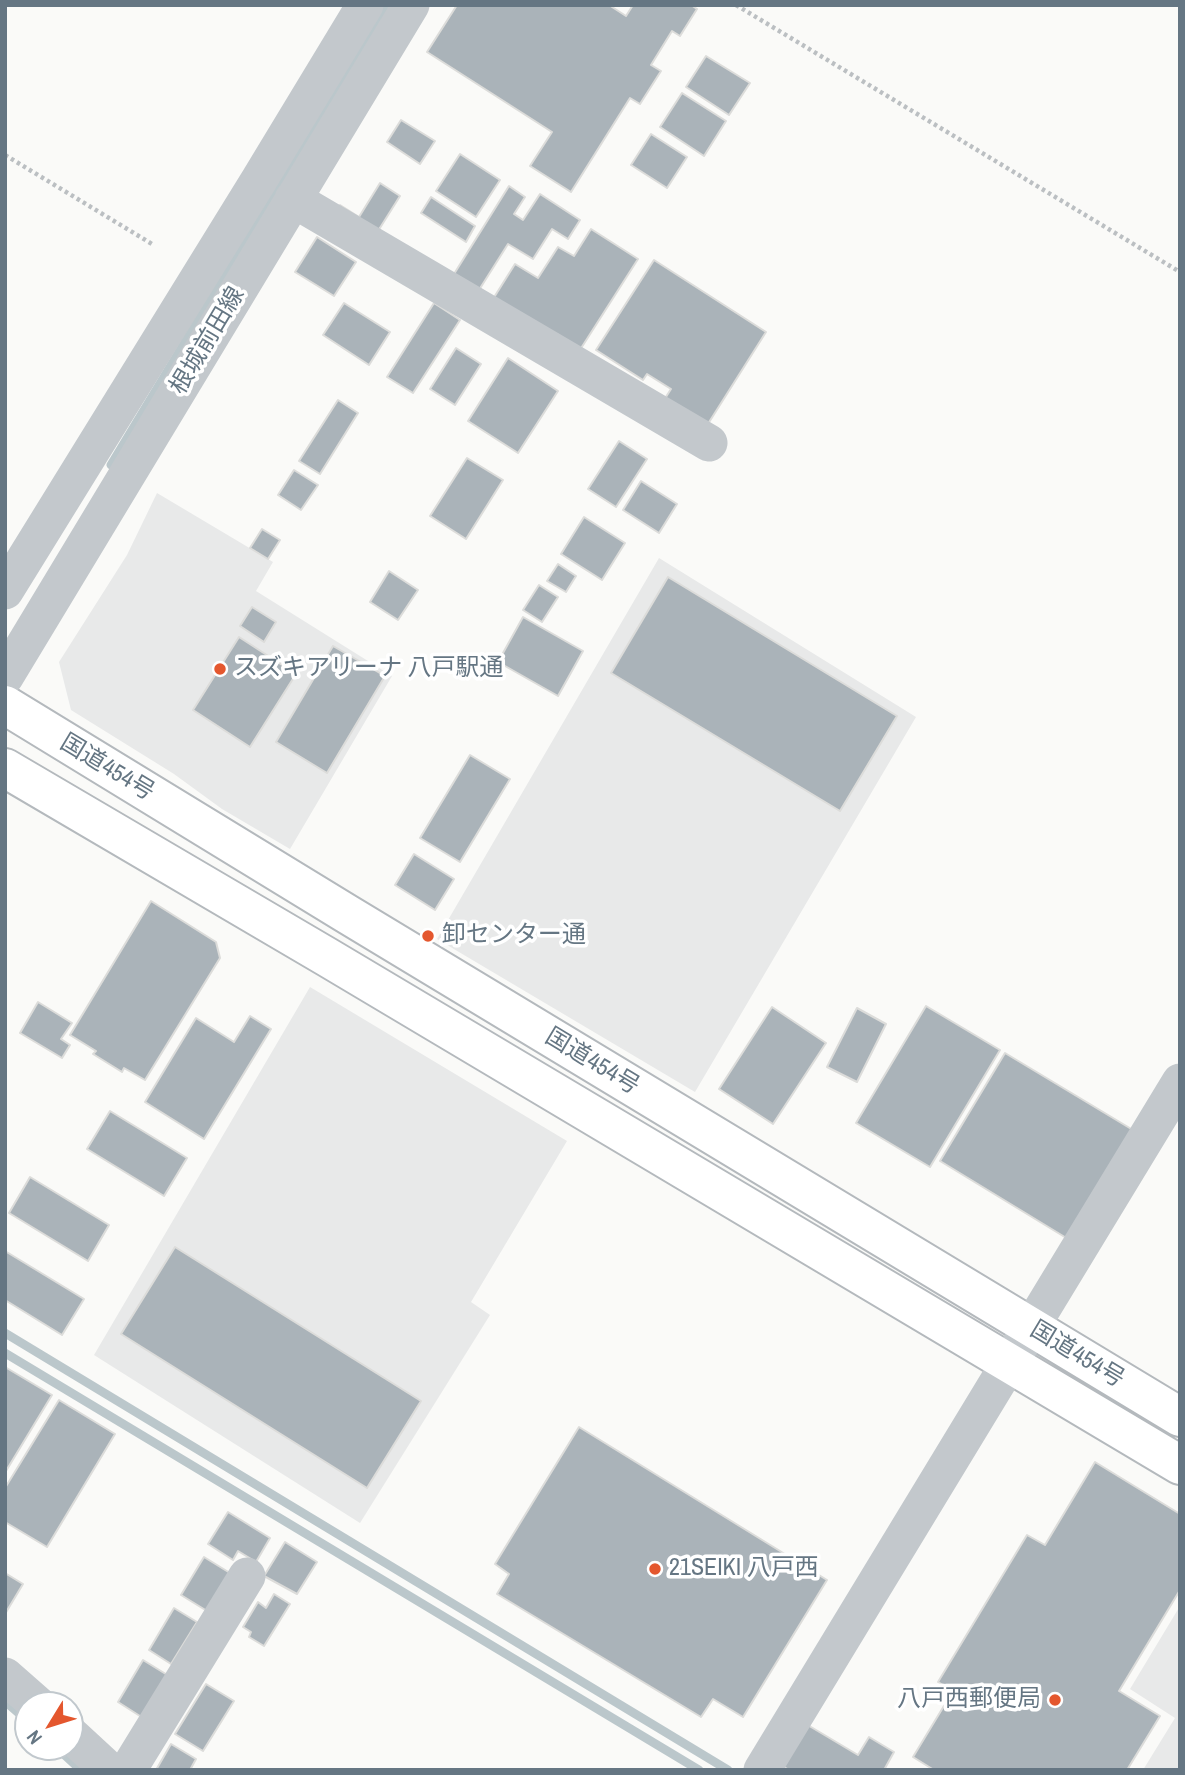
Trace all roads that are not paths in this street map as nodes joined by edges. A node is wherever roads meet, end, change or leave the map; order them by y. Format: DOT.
graph roads {
  1 [pos="365,5"];
  2 [pos="411,5"];
  3 [pos="293,199"];
  4 [pos="709,443"];
  5 [pos="5,591"];
  6 [pos="5,677"];
  7 [pos="5,705"];
  8 [pos="5,768"];
  9 [pos="1180,1082"];
  10 [pos="1032,1328"];
  11 [pos="1008,1364"];
  12 [pos="1180,1417"];
  13 [pos="1180,1465"];
  14 [pos="247,1576"];
  15 [pos="5,1675"];
  16 [pos="23,1691"];
  17 [pos="84,1747"];
  18 [pos="109,1770"];
  19 [pos="128,1770"];
  20 [pos="762,1770"];
  1 -- 5 [label="street, 根城前田線"];
  2 -- 3 [label="street, 根城前田線"];
  3 -- 4 [label="street"];
  3 -- 6 [label="street, 根城前田線"];
  7 -- 10 [label="highway, 国道454号"];
  8 -- 11 [label="highway, 国道454号"];
  9 -- 10 [label="street"];
  10 -- 11 [label="street"];
  10 -- 12 [label="highway, 国道454号"];
  11 -- 13 [label="highway, 国道454号"];
  11 -- 20 [label="street"];
  14 -- 19 [label="street"];
  15 -- 16 [label="street"];
  17 -- 18 [label="street"];
}
